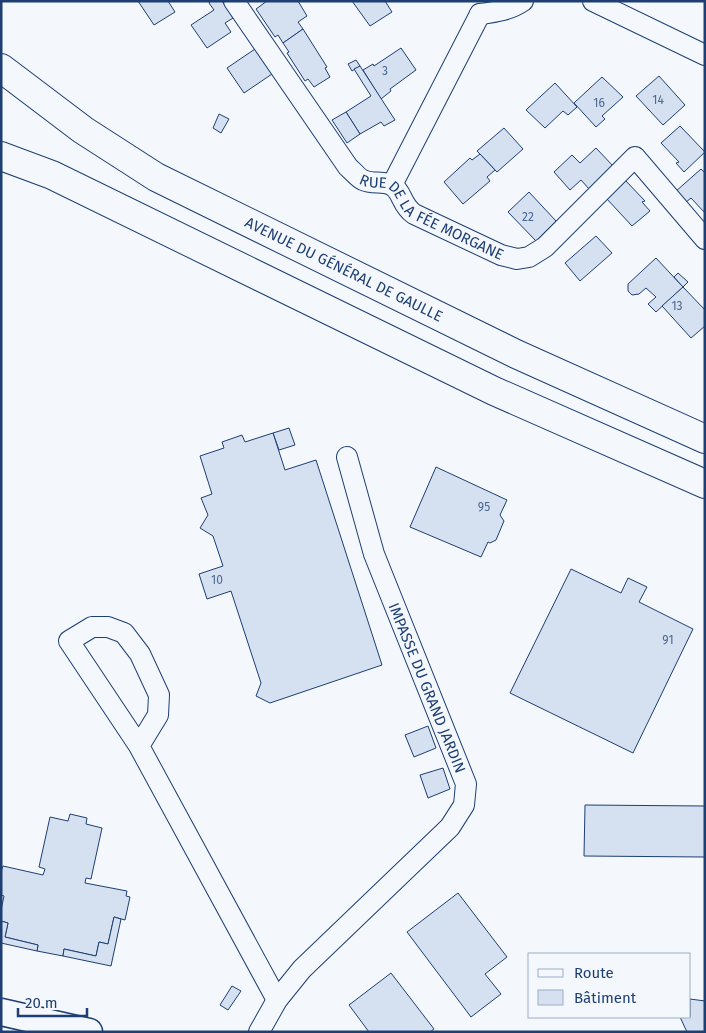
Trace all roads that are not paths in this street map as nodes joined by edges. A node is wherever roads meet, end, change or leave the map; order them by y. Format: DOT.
graph roads {
  1 [pos="234,1"];
  2 [pos="523,1"];
  3 [pos="593,1"];
  4 [pos="476,8"];
  5 [pos="705,55"];
  6 [pos="1,68"];
  7 [pos="1,156"];
  8 [pos="392,185"];
  9 [pos="705,239"];
  10 [pos="705,438"];
  11 [pos="347,457"];
  12 [pos="705,484"];
  13 [pos="139,746"];
  14 [pos="277,1000"];
  15 [pos="1,1012"];
  16 [pos="89,1032"];
  17 [pos="259,1032"];
  1 -- 8 [label="street, RUE DE LA FÉE MORGANE"];
  2 -- 4 [label="street"];
  3 -- 5 [label="street"];
  4 -- 8 [label="street"];
  6 -- 10 [label="main road, AVENUE DU GÉNÉRAL DE GAULLE"];
  7 -- 12 [label="main road"];
  8 -- 9 [label="street, RUE DE LA FÉE MORGANE"];
  11 -- 14 [label="street, IMPASSE DU GRAND JARDIN"];
  13 -- 13 [label="street"];
  13 -- 14 [label="street"];
  14 -- 17 [label="street, IMPASSE DU GRAND JARDIN"];
  15 -- 16 [label="street"];
}
